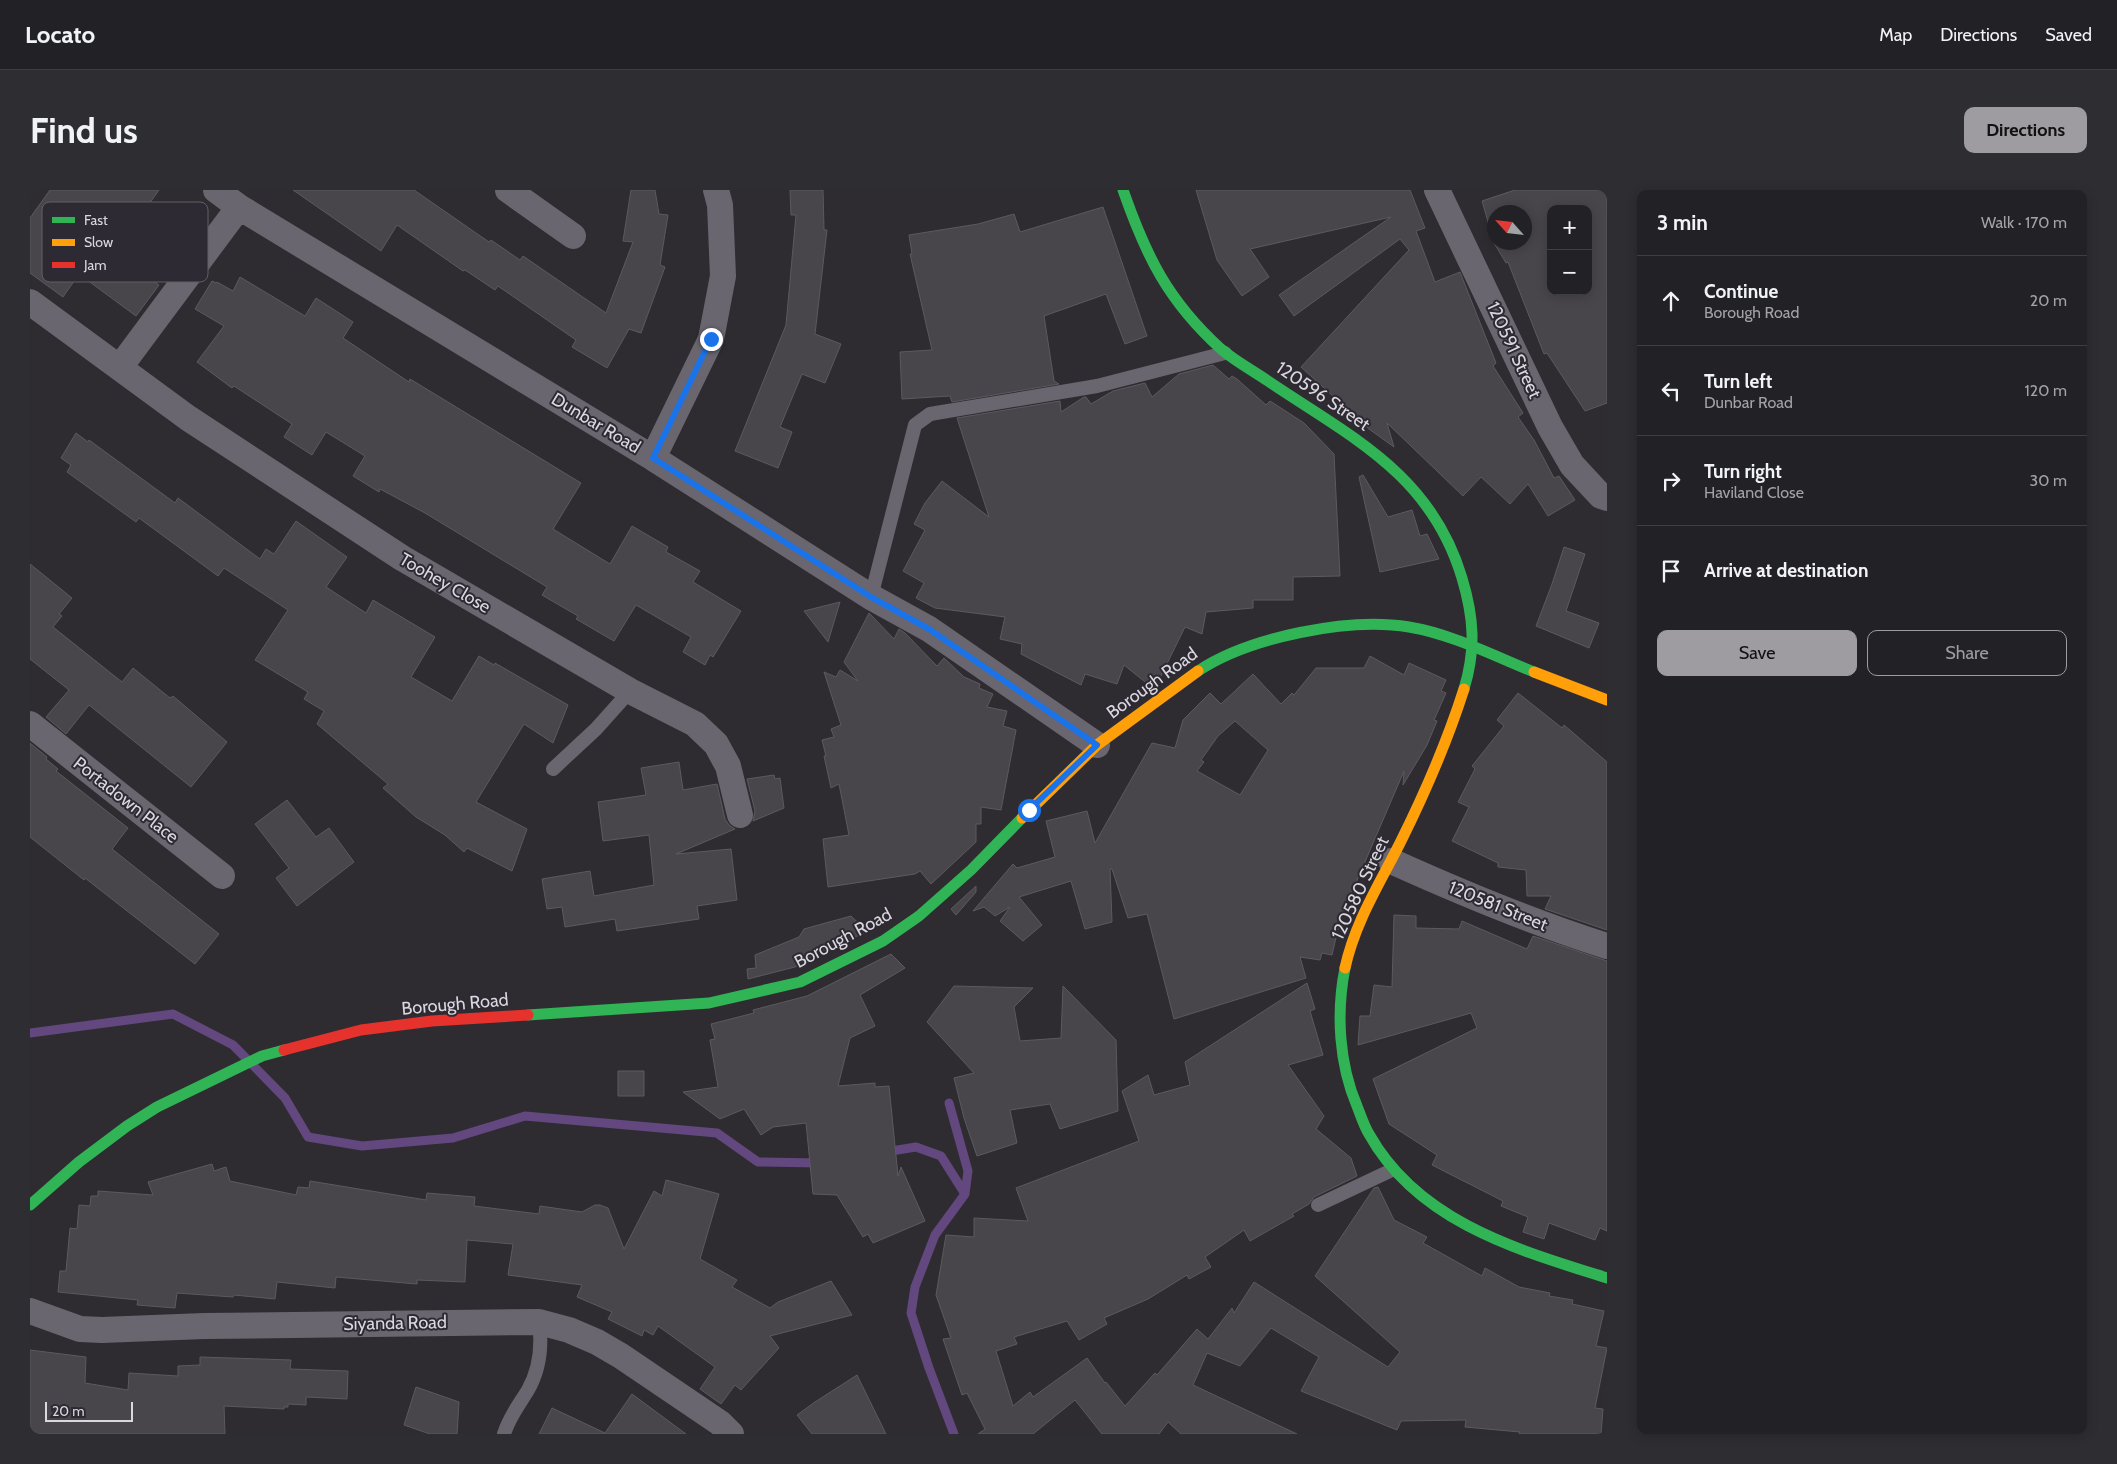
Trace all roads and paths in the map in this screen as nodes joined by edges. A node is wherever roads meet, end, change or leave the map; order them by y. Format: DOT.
graph roads {
  1 [pos="216,190"];
  2 [pos="508,190"];
  3 [pos="716,190"];
  4 [pos="1123,190"];
  5 [pos="1437,190"];
  6 [pos="240,207"];
  7 [pos="573,236"];
  8 [pos="208,250"];
  9 [pos="184,282"];
  10 [pos="30,302"];
  11 [pos="1225,353"];
  12 [pos="120,367"];
  13 [pos="653,458"];
  14 [pos="1607,498"];
  15 [pos="871,597"];
  16 [pos="1473,647"];
  17 [pos="630,691"];
  18 [pos="1607,700"];
  19 [pos="30,724"];
  20 [pos="1097,745"];
  21 [pos="552,769"];
  22 [pos="740,815"];
  23 [pos="1391,862"];
  24 [pos="222,876"];
  25 [pos="1607,946"];
  26 [pos="1392,1170"];
  27 [pos="30,1205"];
  28 [pos="1318,1205"];
  29 [pos="1607,1278"];
  30 [pos="30,1311"];
  31 [pos="539,1322"];
  32 [pos="504,1434"];
  33 [pos="731,1434"];
  1 -- 6 [label="street, Dunbar Road"];
  2 -- 7 [label="street"];
  3 -- 13 [label="street"];
  4 -- 11 [label="street, 120596 Street"];
  5 -- 14 [label="street, 120591 Street"];
  6 -- 8 [label="street"];
  6 -- 13 [label="street, Dunbar Road"];
  9 -- 12 [label="street"];
  10 -- 12 [label="street, Toohey Close"];
  11 -- 15 [label="lane"];
  11 -- 16 [label="street, 120596 Street"];
  12 -- 17 [label="street, Toohey Close"];
  13 -- 15 [label="street, Dunbar Road"];
  15 -- 20 [label="street, Dunbar Road"];
  16 -- 18 [label="street, Borough Road"];
  16 -- 20 [label="street, Borough Road"];
  16 -- 23 [label="street, 120580 Street"];
  17 -- 21 [label="lane"];
  17 -- 22 [label="street, Toohey Close"];
  19 -- 24 [label="street, Portadown Place"];
  20 -- 27 [label="street, Borough Road"];
  23 -- 25 [label="street, 120581 Street"];
  23 -- 26 [label="street, 120580 Street"];
  26 -- 28 [label="lane"];
  26 -- 29 [label="street, 120580 Street"];
  30 -- 31 [label="street, Siyanda Road"];
  31 -- 32 [label="lane"];
  31 -- 33 [label="street, Siyanda Road"];
}
